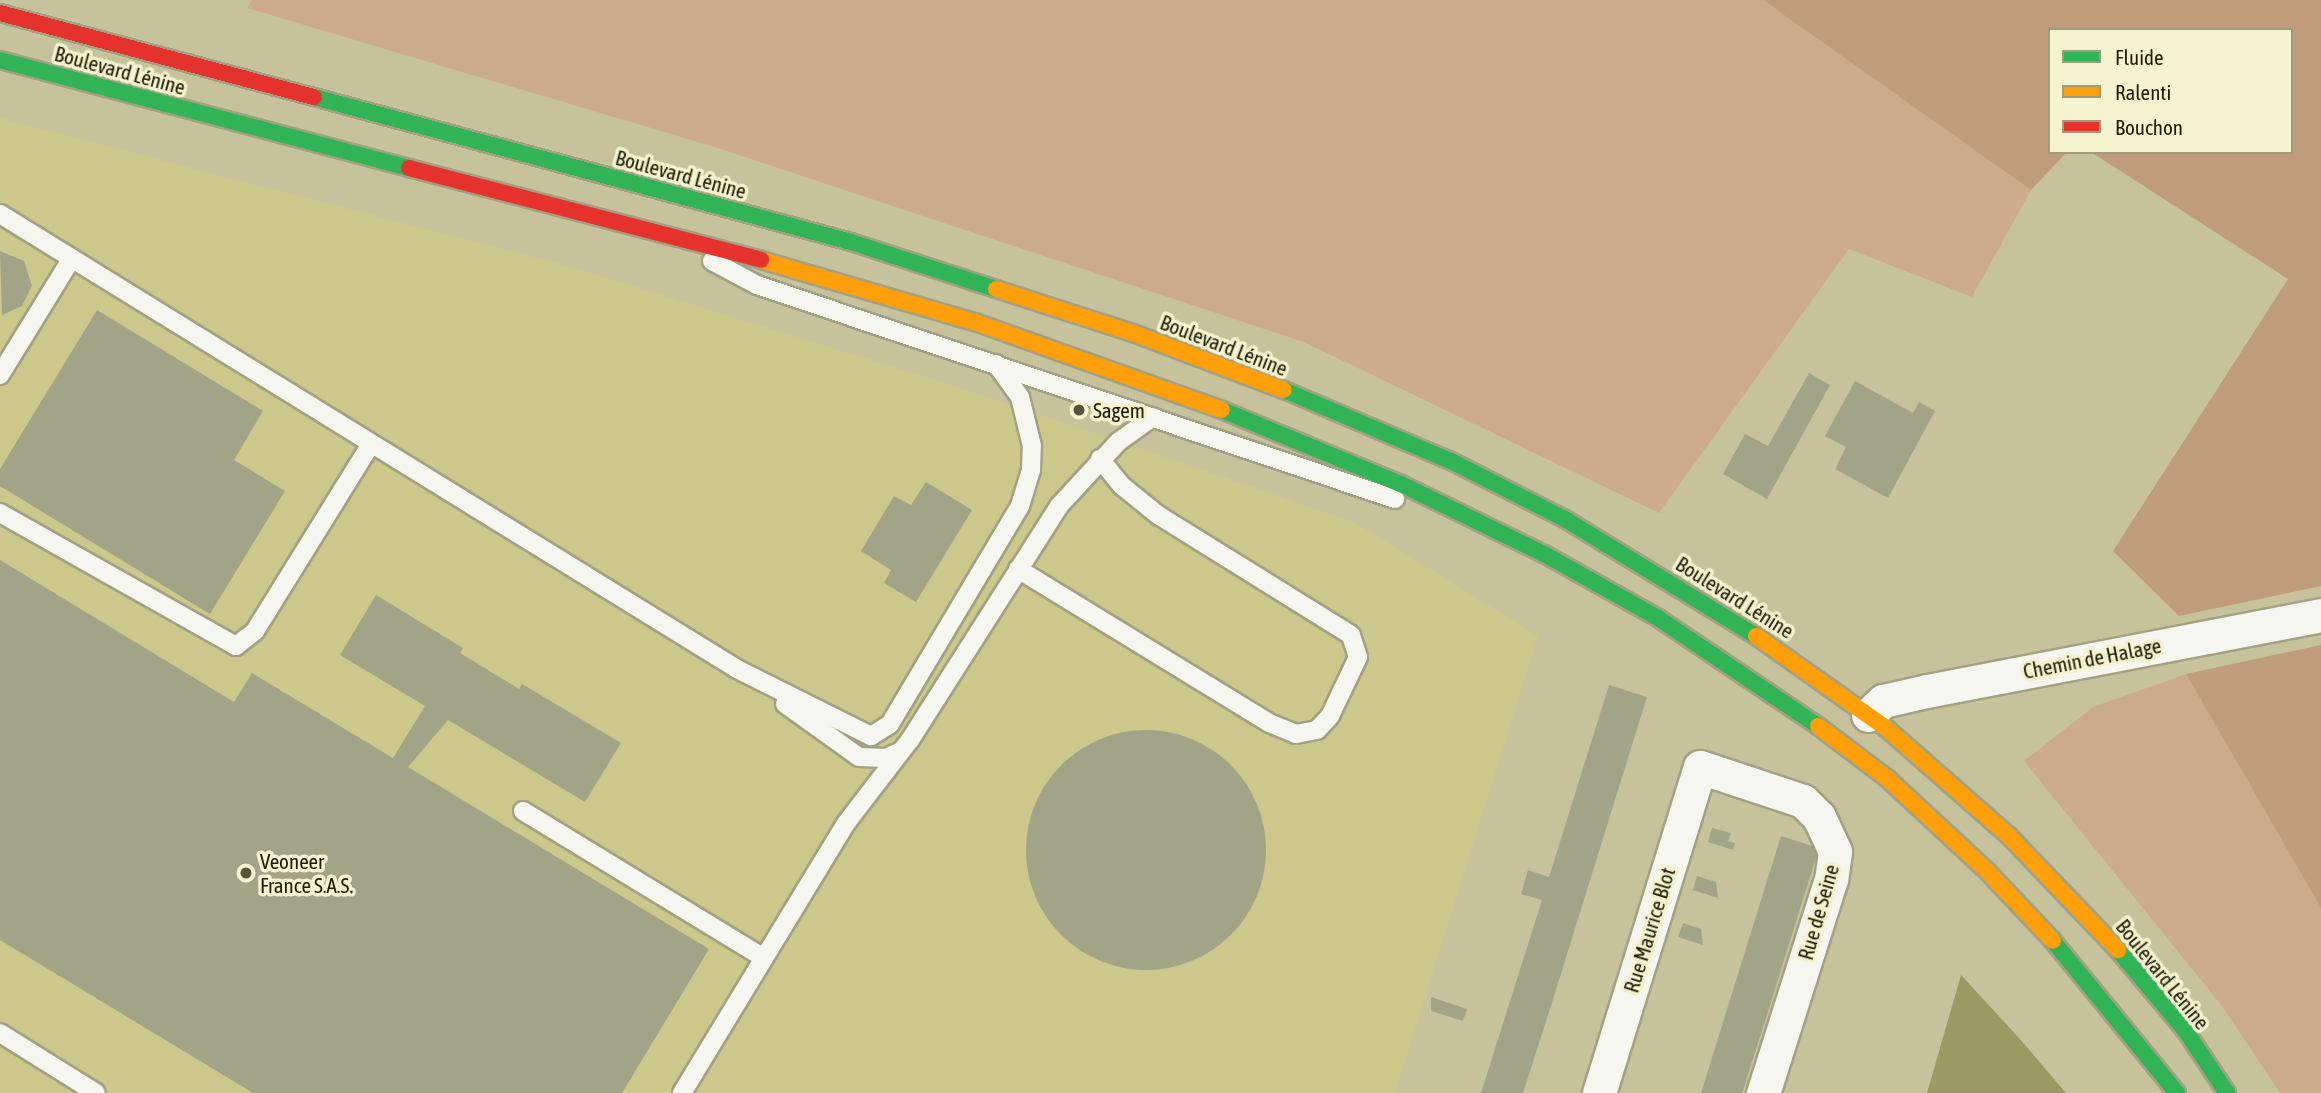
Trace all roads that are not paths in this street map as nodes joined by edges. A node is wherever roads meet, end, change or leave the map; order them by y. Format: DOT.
graph roads {
  1 [pos="0,13"];
  2 [pos="0,60"];
  3 [pos="0,214"];
  4 [pos="660,233"];
  5 [pos="72,258"];
  6 [pos="996,365"];
  7 [pos="0,375"];
  8 [pos="1153,417"];
  9 [pos="371,444"];
  10 [pos="1100,459"];
  11 [pos="0,513"];
  12 [pos="1483,524"];
  13 [pos="1018,569"];
  14 [pos="2321,615"];
  15 [pos="748,676"];
  16 [pos="1868,715"];
  17 [pos="899,752"];
  18 [pos="1700,767"];
  19 [pos="523,811"];
  20 [pos="764,958"];
  21 [pos="0,1033"];
  22 [pos="96,1093"];
  23 [pos="682,1093"];
  24 [pos="1598,1093"];
  25 [pos="1763,1093"];
  26 [pos="2177,1093"];
  27 [pos="2227,1093"];
  1 -- 16 [label="main road, Boulevard Lénine"];
  2 -- 4 [label="main road, Boulevard Lénine"];
  3 -- 5 [label="lane"];
  4 -- 6 [label="lane"];
  4 -- 12 [label="main road, Boulevard Lénine"];
  5 -- 7 [label="lane"];
  5 -- 9 [label="lane"];
  6 -- 8 [label="lane"];
  6 -- 15 [label="lane"];
  8 -- 10 [label="lane"];
  8 -- 12 [label="lane"];
  9 -- 11 [label="lane"];
  9 -- 15 [label="lane"];
  10 -- 13 [label="lane"];
  10 -- 13 [label="lane"];
  12 -- 26 [label="main road, Boulevard Lénine"];
  13 -- 17 [label="lane"];
  14 -- 16 [label="street, Chemin de Halage"];
  15 -- 17 [label="lane"];
  16 -- 27 [label="main road, Boulevard Lénine"];
  17 -- 20 [label="lane"];
  18 -- 24 [label="street, Rue Maurice Blot"];
  18 -- 25 [label="street, Rue de Seine"];
  19 -- 20 [label="lane"];
  20 -- 23 [label="lane"];
  21 -- 22 [label="lane"];
}
